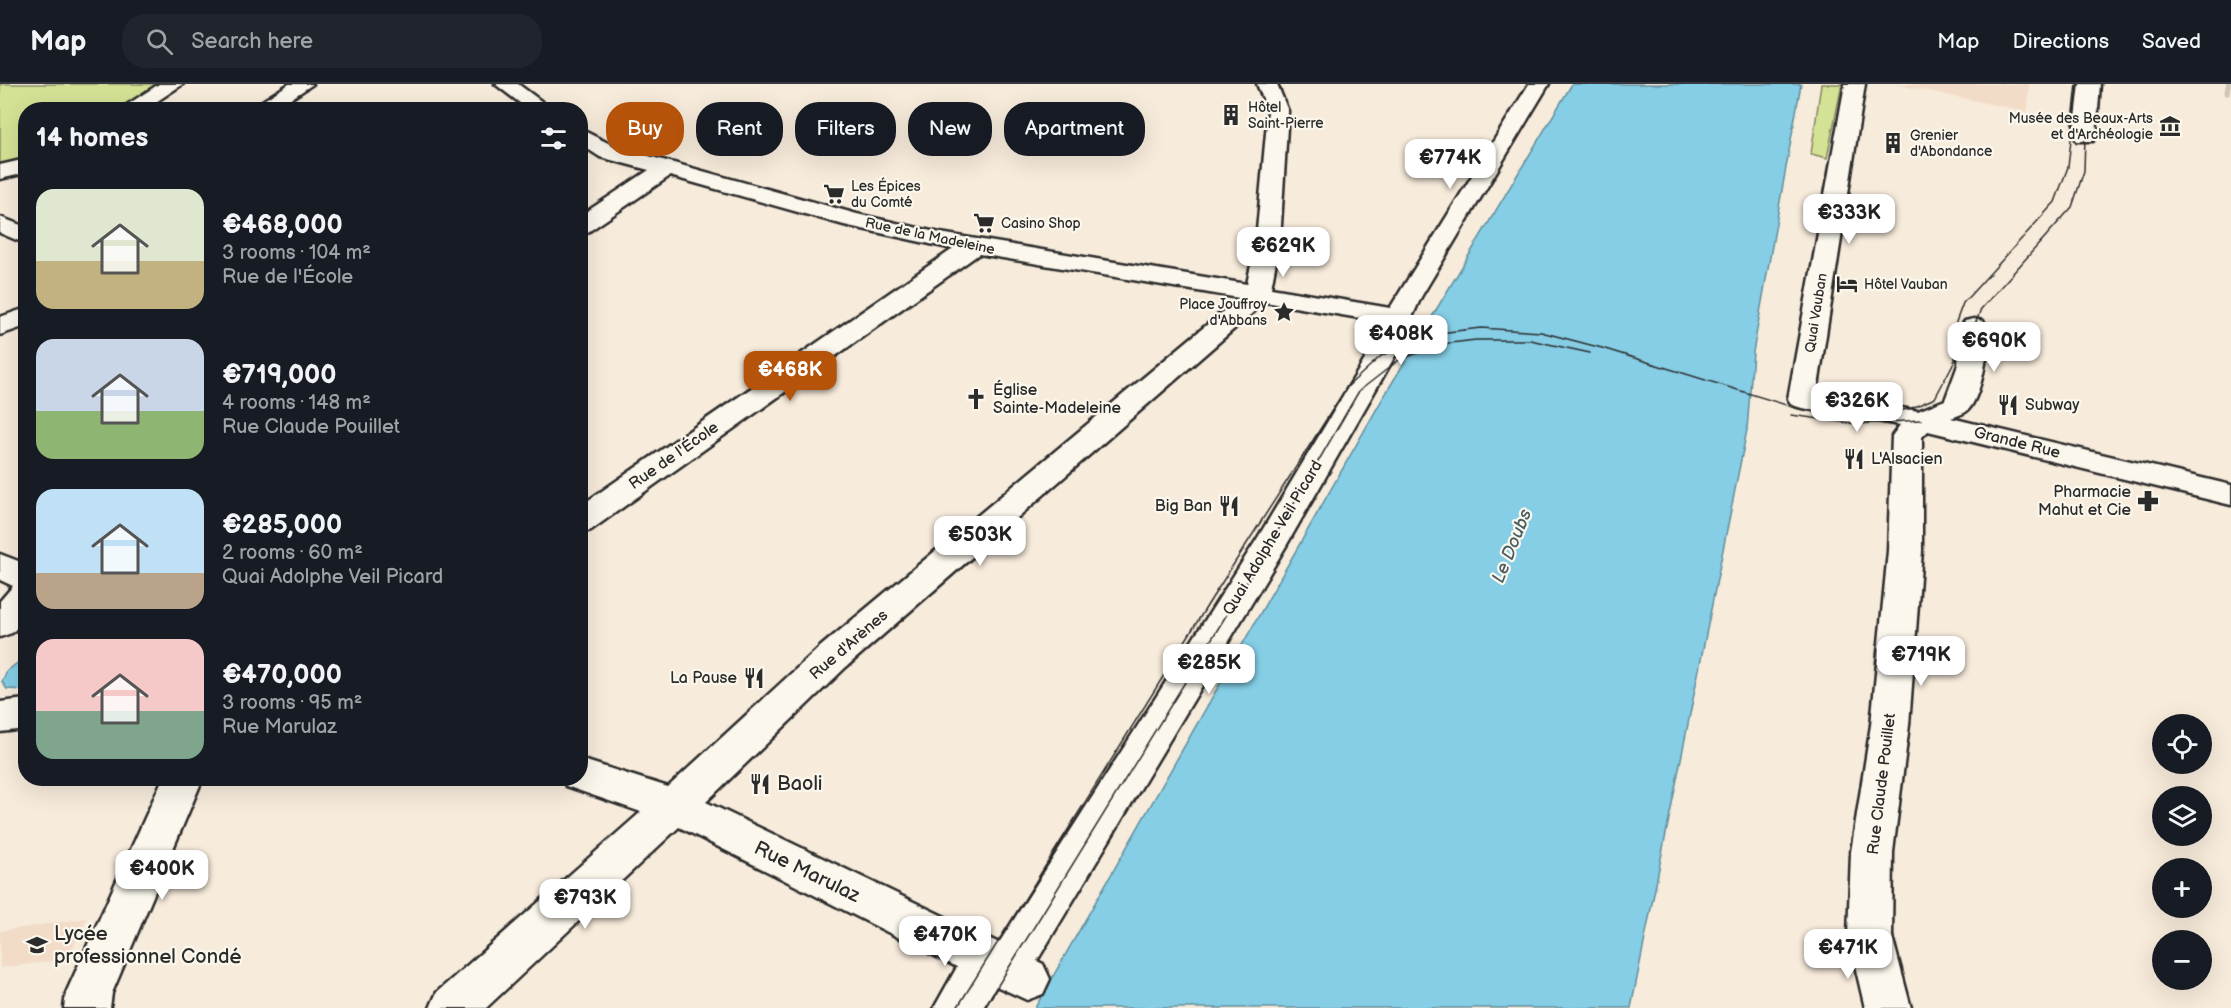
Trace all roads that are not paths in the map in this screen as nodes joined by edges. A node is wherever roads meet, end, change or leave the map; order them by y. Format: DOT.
graph roads {
  1 [pos="173,84"];
  2 [pos="303,84"];
  3 [pos="506,84"];
  4 [pos="1267,84"];
  5 [pos="1539,84"];
  6 [pos="1855,84"];
  7 [pos="2090,84"];
  8 [pos="143,102"];
  9 [pos="272,102"];
  10 [pos="532,102"];
  11 [pos="2085,136"];
  12 [pos="588,140"];
  13 [pos="606,151"];
  14 [pos="606,152"];
  15 [pos="588,156"];
  16 [pos="623,156"];
  17 [pos="18,168"];
  18 [pos="668,168"];
  19 [pos="0,172"];
  20 [pos="588,222"];
  21 [pos="0,224"];
  22 [pos="18,233"];
  23 [pos="974,246"];
  24 [pos="1257,296"];
  25 [pos="1398,317"];
  26 [pos="18,319"];
  27 [pos="0,327"];
  28 [pos="1974,327"];
  29 [pos="1802,399"];
  30 [pos="1921,420"];
  31 [pos="2231,495"];
  32 [pos="588,516"];
  33 [pos="0,567"];
  34 [pos="18,575"];
  35 [pos="18,603"];
  36 [pos="0,624"];
  37 [pos="18,715"];
  38 [pos="0,717"];
  39 [pos="588,779"];
  40 [pos="179,786"];
  41 [pos="675,806"];
  42 [pos="1008,970"];
  43 [pos="87,1008"];
  44 [pos="453,1008"];
  45 [pos="957,1008"];
  46 [pos="1888,1008"];
  1 -- 8 [label="street"];
  2 -- 9 [label="street"];
  3 -- 10 [label="street"];
  4 -- 24 [label="street"];
  5 -- 25 [label="street, Quai Adolphe Veil Picard"];
  6 -- 29 [label="street, Quai Vauban"];
  7 -- 11 [label="street"];
  12 -- 13 [label="street"];
  14 -- 15 [label="street"];
  16 -- 18 [label="street, Rue de la Madeleine"];
  17 -- 19 [label="street"];
  18 -- 20 [label="street"];
  18 -- 23 [label="street, Rue de la Madeleine"];
  21 -- 22 [label="street"];
  23 -- 24 [label="street, Rue de la Madeleine"];
  23 -- 32 [label="street, Rue de l'École"];
  24 -- 25 [label="street"];
  24 -- 41 [label="street, Rue d'Arènes"];
  25 -- 42 [label="street, Quai Adolphe Veil Picard"];
  26 -- 27 [label="street"];
  28 -- 30 [label="street"];
  29 -- 30 [label="street, Grande Rue"];
  30 -- 31 [label="street, Grande Rue"];
  30 -- 46 [label="street, Rue Claude Pouillet"];
  33 -- 34 [label="street"];
  35 -- 36 [label="street"];
  37 -- 38 [label="street"];
  39 -- 41 [label="street, Rue Marulaz"];
  40 -- 43 [label="street"];
  41 -- 42 [label="street, Rue Marulaz"];
  41 -- 44 [label="street, Rue d'Arènes"];
  42 -- 45 [label="street, Quai Adolphe Veil Picard"];
}
